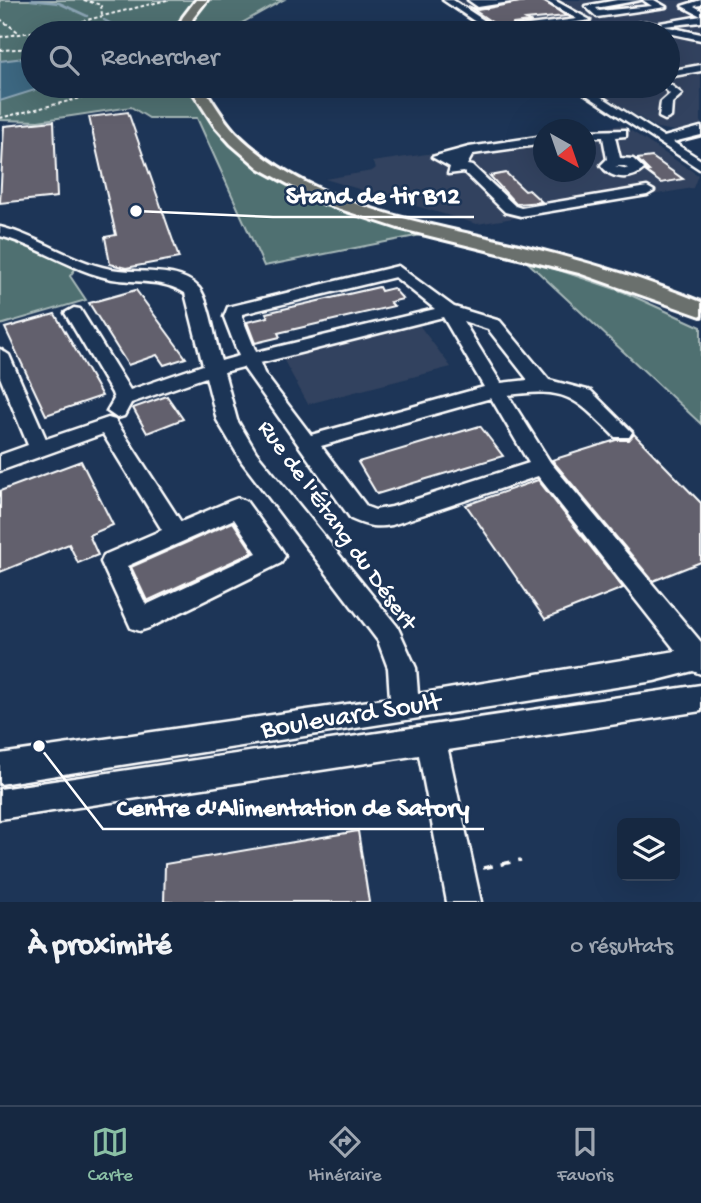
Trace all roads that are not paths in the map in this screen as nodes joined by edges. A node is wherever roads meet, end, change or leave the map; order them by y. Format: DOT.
graph roads {
  1 [pos="202,0"];
  2 [pos="210,0"];
  3 [pos="447,0"];
  4 [pos="519,0"];
  5 [pos="548,0"];
  6 [pos="603,0"];
  7 [pos="637,0"];
  8 [pos="653,1"];
  9 [pos="475,2"];
  10 [pos="701,2"];
  11 [pos="490,11"];
  12 [pos="701,13"];
  13 [pos="588,17"];
  14 [pos="701,19"];
  15 [pos="186,21"];
  16 [pos="194,21"];
  17 [pos="479,21"];
  18 [pos="569,21"];
  19 [pos="598,21"];
  20 [pos="680,21"];
  21 [pos="680,32"];
  22 [pos="701,37"];
  23 [pos="680,43"];
  24 [pos="701,47"];
  25 [pos="701,68"];
  26 [pos="680,72"];
  27 [pos="205,98"];
  28 [pos="215,98"];
  29 [pos="597,98"];
  30 [pos="672,98"];
  31 [pos="665,117"];
  32 [pos="645,129"];
  33 [pos="701,131"];
  34 [pos="596,134"];
  35 [pos="609,135"];
  36 [pos="662,141"];
  37 [pos="533,142"];
  38 [pos="469,151"];
  39 [pos="614,161"];
  40 [pos="701,166"];
  41 [pos="456,169"];
  42 [pos="647,191"];
  43 [pos="0,232"];
  44 [pos="507,244"];
  45 [pos="701,292"];
  46 [pos="701,301"];
  47 [pos="701,310"];
  48 [pos="448,311"];
  49 [pos="74,313"];
  50 [pos="701,322"];
  51 [pos="0,355"];
  52 [pos="248,360"];
  53 [pos="211,369"];
  54 [pos="542,384"];
  55 [pos="496,390"];
  56 [pos="124,399"];
  57 [pos="108,425"];
  58 [pos="622,432"];
  59 [pos="307,443"];
  60 [pos="40,449"];
  61 [pos="0,463"];
  62 [pos="542,467"];
  63 [pos="176,534"];
  64 [pos="700,659"];
  65 [pos="701,698"];
  66 [pos="405,709"];
  67 [pos="431,738"];
  68 [pos="0,769"];
  69 [pos="0,804"];
  70 [pos="460,887"];
  1 -- 15 [label="main road"];
  2 -- 16 [label="main road"];
  3 -- 17 [label="street"];
  4 -- 9 [label="street"];
  5 -- 13 [label="street"];
  6 -- 13 [label="street"];
  7 -- 13 [label="street"];
  8 -- 13 [label="street"];
  8 -- 13 [label="street"];
  9 -- 11 [label="street"];
  10 -- 12 [label="street"];
  13 -- 18 [label="street"];
  13 -- 19 [label="street"];
  14 -- 20 [label="street"];
  21 -- 22 [label="street"];
  23 -- 24 [label="street"];
  25 -- 26 [label="street"];
  27 -- 44 [label="main road"];
  28 -- 44 [label="main road"];
  29 -- 32 [label="street"];
  30 -- 31 [label="street"];
  32 -- 35 [label="street"];
  32 -- 36 [label="street"];
  33 -- 36 [label="street"];
  34 -- 35 [label="street"];
  35 -- 39 [label="street"];
  36 -- 40 [label="street"];
  37 -- 38 [label="street"];
  38 -- 41 [label="street"];
  38 -- 41 [label="street"];
  41 -- 42 [label="street"];
  43 -- 53 [label="street, Rue de l'Étang du Désert"];
  44 -- 45 [label="main road"];
  44 -- 46 [label="main road"];
  44 -- 47 [label="main road"];
  44 -- 50 [label="main road"];
  48 -- 52 [label="street"];
  48 -- 52 [label="street"];
  48 -- 54 [label="street"];
  48 -- 55 [label="street"];
  49 -- 56 [label="street"];
  51 -- 60 [label="street"];
  52 -- 53 [label="street"];
  52 -- 59 [label="street"];
  53 -- 56 [label="street"];
  53 -- 66 [label="street, Rue de l'Étang du Désert"];
  54 -- 55 [label="street"];
  54 -- 58 [label="street"];
  55 -- 59 [label="street"];
  55 -- 62 [label="street"];
  56 -- 57 [label="street"];
  57 -- 60 [label="street"];
  57 -- 63 [label="street"];
  59 -- 62 [label="street"];
  60 -- 61 [label="street"];
  62 -- 64 [label="street"];
  63 -- 63 [label="street"];
  64 -- 66 [label="street, Boulevard Soult"];
  65 -- 67 [label="street, Boulevard Soult"];
  66 -- 68 [label="street, Boulevard Soult"];
  67 -- 69 [label="street, Boulevard Soult"];
  67 -- 70 [label="street"];
}
